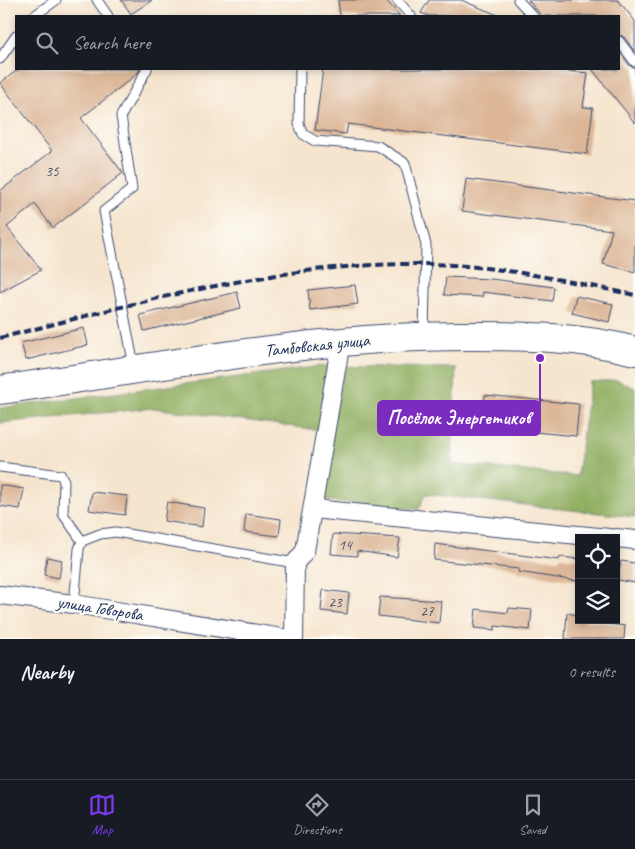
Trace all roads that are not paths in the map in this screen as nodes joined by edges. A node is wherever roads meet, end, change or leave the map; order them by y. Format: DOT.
graph roads {
  1 [pos="56,0"];
  2 [pos="96,0"];
  3 [pos="397,0"];
  4 [pos="518,0"];
  5 [pos="35,15"];
  6 [pos="107,15"];
  7 [pos="410,15"];
  8 [pos="531,15"];
  9 [pos="15,37"];
  10 [pos="620,42"];
  11 [pos="0,59"];
  12 [pos="635,62"];
  13 [pos="146,70"];
  14 [pos="300,70"];
  15 [pos="424,336"];
  16 [pos="341,341"];
  17 [pos="635,351"];
  18 [pos="135,371"];
  19 [pos="0,390"];
  20 [pos="0,467"];
  21 [pos="313,510"];
  22 [pos="575,535"];
  23 [pos="620,538"];
  24 [pos="635,540"];
  25 [pos="82,541"];
  26 [pos="295,563"];
  27 [pos="0,595"];
  28 [pos="74,604"];
  29 [pos="288,639"];
  30 [pos="294,639"];
  1 -- 5 [label="lane"];
  2 -- 6 [label="lane"];
  3 -- 7 [label="lane"];
  4 -- 8 [label="lane"];
  9 -- 11 [label="lane"];
  10 -- 12 [label="lane"];
  13 -- 18 [label="lane"];
  14 -- 15 [label="lane"];
  15 -- 16 [label="main road, Тамбовская улица"];
  15 -- 17 [label="main road, Тамбовская улица"];
  16 -- 18 [label="main road, Тамбовская улица"];
  16 -- 21 [label="street"];
  18 -- 19 [label="main road, Тамбовская улица"];
  20 -- 25 [label="lane"];
  21 -- 22 [label="street"];
  21 -- 26 [label="street"];
  23 -- 24 [label="street"];
  25 -- 26 [label="lane"];
  25 -- 28 [label="lane"];
  26 -- 30 [label="street"];
  27 -- 28 [label="street, улица Говорова"];
  28 -- 29 [label="street, улица Говорова"];
}
